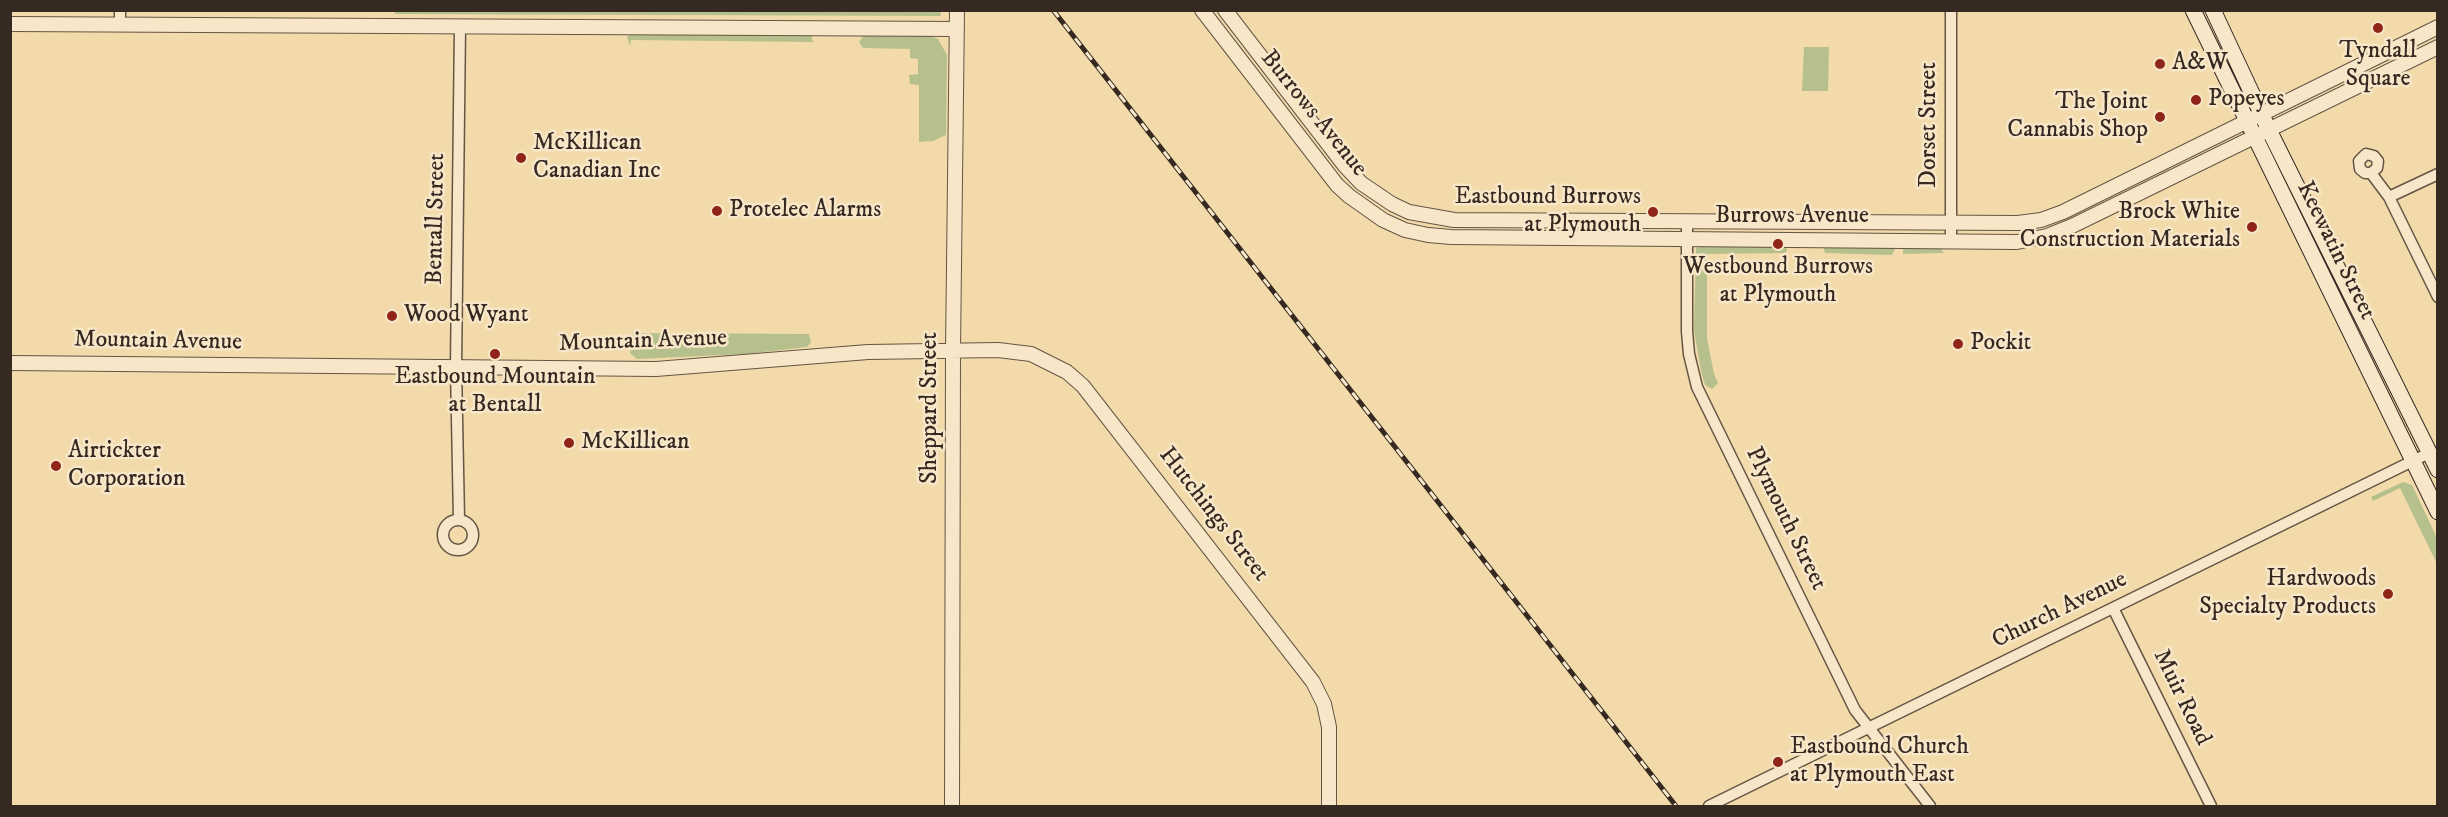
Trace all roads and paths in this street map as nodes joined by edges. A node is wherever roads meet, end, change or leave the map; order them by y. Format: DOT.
graph roads {
  1 [pos="120,10"];
  2 [pos="957,10"];
  3 [pos="1202,10"];
  4 [pos="1224,10"];
  5 [pos="1951,10"];
  6 [pos="2193,10"];
  7 [pos="2213,10"];
  8 [pos="10,24"];
  9 [pos="120,25"];
  10 [pos="460,26"];
  11 [pos="2438,27"];
  12 [pos="957,29"];
  13 [pos="2438,47"];
  14 [pos="2369,61"];
  15 [pos="2377,77"];
  16 [pos="2263,113"];
  17 [pos="2247,121"];
  18 [pos="2269,130"];
  19 [pos="2254,137"];
  20 [pos="2371,173"];
  21 [pos="2438,174"];
  22 [pos="2115,187"];
  23 [pos="2389,197"];
  24 [pos="2122,201"];
  25 [pos="1687,221"];
  26 [pos="1952,223"];
  27 [pos="1686,238"];
  28 [pos="1951,240"];
  29 [pos="2438,297"];
  30 [pos="953,350"];
  31 [pos="10,363"];
  32 [pos="456,367"];
  33 [pos="2429,453"];
  34 [pos="2413,462"];
  35 [pos="2438,470"];
  36 [pos="2438,512"];
  37 [pos="459,520"];
  38 [pos="2113,608"];
  39 [pos="1869,728"];
  40 [pos="952,807"];
  41 [pos="1329,807"];
  42 [pos="1709,807"];
  43 [pos="1930,807"];
  44 [pos="2211,807"];
  1 -- 9 [label="street"];
  2 -- 12 [label="street, Sheppard Street"];
  3 -- 27 [label="street, Burrows Avenue"];
  4 -- 25 [label="street, Burrows Avenue"];
  5 -- 26 [label="street, Dorset Street"];
  6 -- 17 [label="main road, Keewatin Street"];
  7 -- 16 [label="main road, Keewatin Street"];
  8 -- 9 [label="street"];
  9 -- 10 [label="street"];
  10 -- 12 [label="street"];
  10 -- 32 [label="street, Bentall Street"];
  11 -- 14 [label="street, Burrows Avenue"];
  12 -- 30 [label="street, Sheppard Street"];
  13 -- 15 [label="street, Burrows Avenue"];
  14 -- 15 [label="street"];
  14 -- 16 [label="street, Burrows Avenue"];
  15 -- 18 [label="street, Burrows Avenue"];
  16 -- 17 [label="street, Burrows Avenue"];
  16 -- 18 [label="main road, Keewatin Street"];
  17 -- 19 [label="main road, Keewatin Street"];
  17 -- 22 [label="street, Burrows Avenue"];
  18 -- 19 [label="street, Burrows Avenue"];
  18 -- 33 [label="main road, Keewatin Street"];
  19 -- 24 [label="street, Burrows Avenue"];
  19 -- 34 [label="main road, Keewatin Street"];
  20 -- 23 [label="street"];
  21 -- 23 [label="street"];
  22 -- 24 [label="street"];
  22 -- 26 [label="street, Burrows Avenue"];
  23 -- 29 [label="street"];
  24 -- 28 [label="street, Burrows Avenue"];
  25 -- 26 [label="street, Burrows Avenue"];
  25 -- 27 [label="street, Plymouth Street"];
  26 -- 28 [label="street, Dorset Street"];
  27 -- 28 [label="street, Burrows Avenue"];
  27 -- 39 [label="street, Plymouth Street"];
  30 -- 32 [label="street, Mountain Avenue"];
  30 -- 40 [label="street, Sheppard Street"];
  30 -- 41 [label="street, Hutchings Street"];
  31 -- 32 [label="street, Mountain Avenue"];
  32 -- 37 [label="street, Bentall Street"];
  33 -- 34 [label="street, Church Avenue"];
  33 -- 35 [label="main road, Keewatin Street"];
  34 -- 36 [label="main road, Keewatin Street"];
  34 -- 38 [label="street, Church Avenue"];
  38 -- 39 [label="street, Church Avenue"];
  38 -- 44 [label="street, Muir Road"];
  39 -- 42 [label="street, Church Avenue"];
  39 -- 43 [label="street, Plymouth Street"];
}
